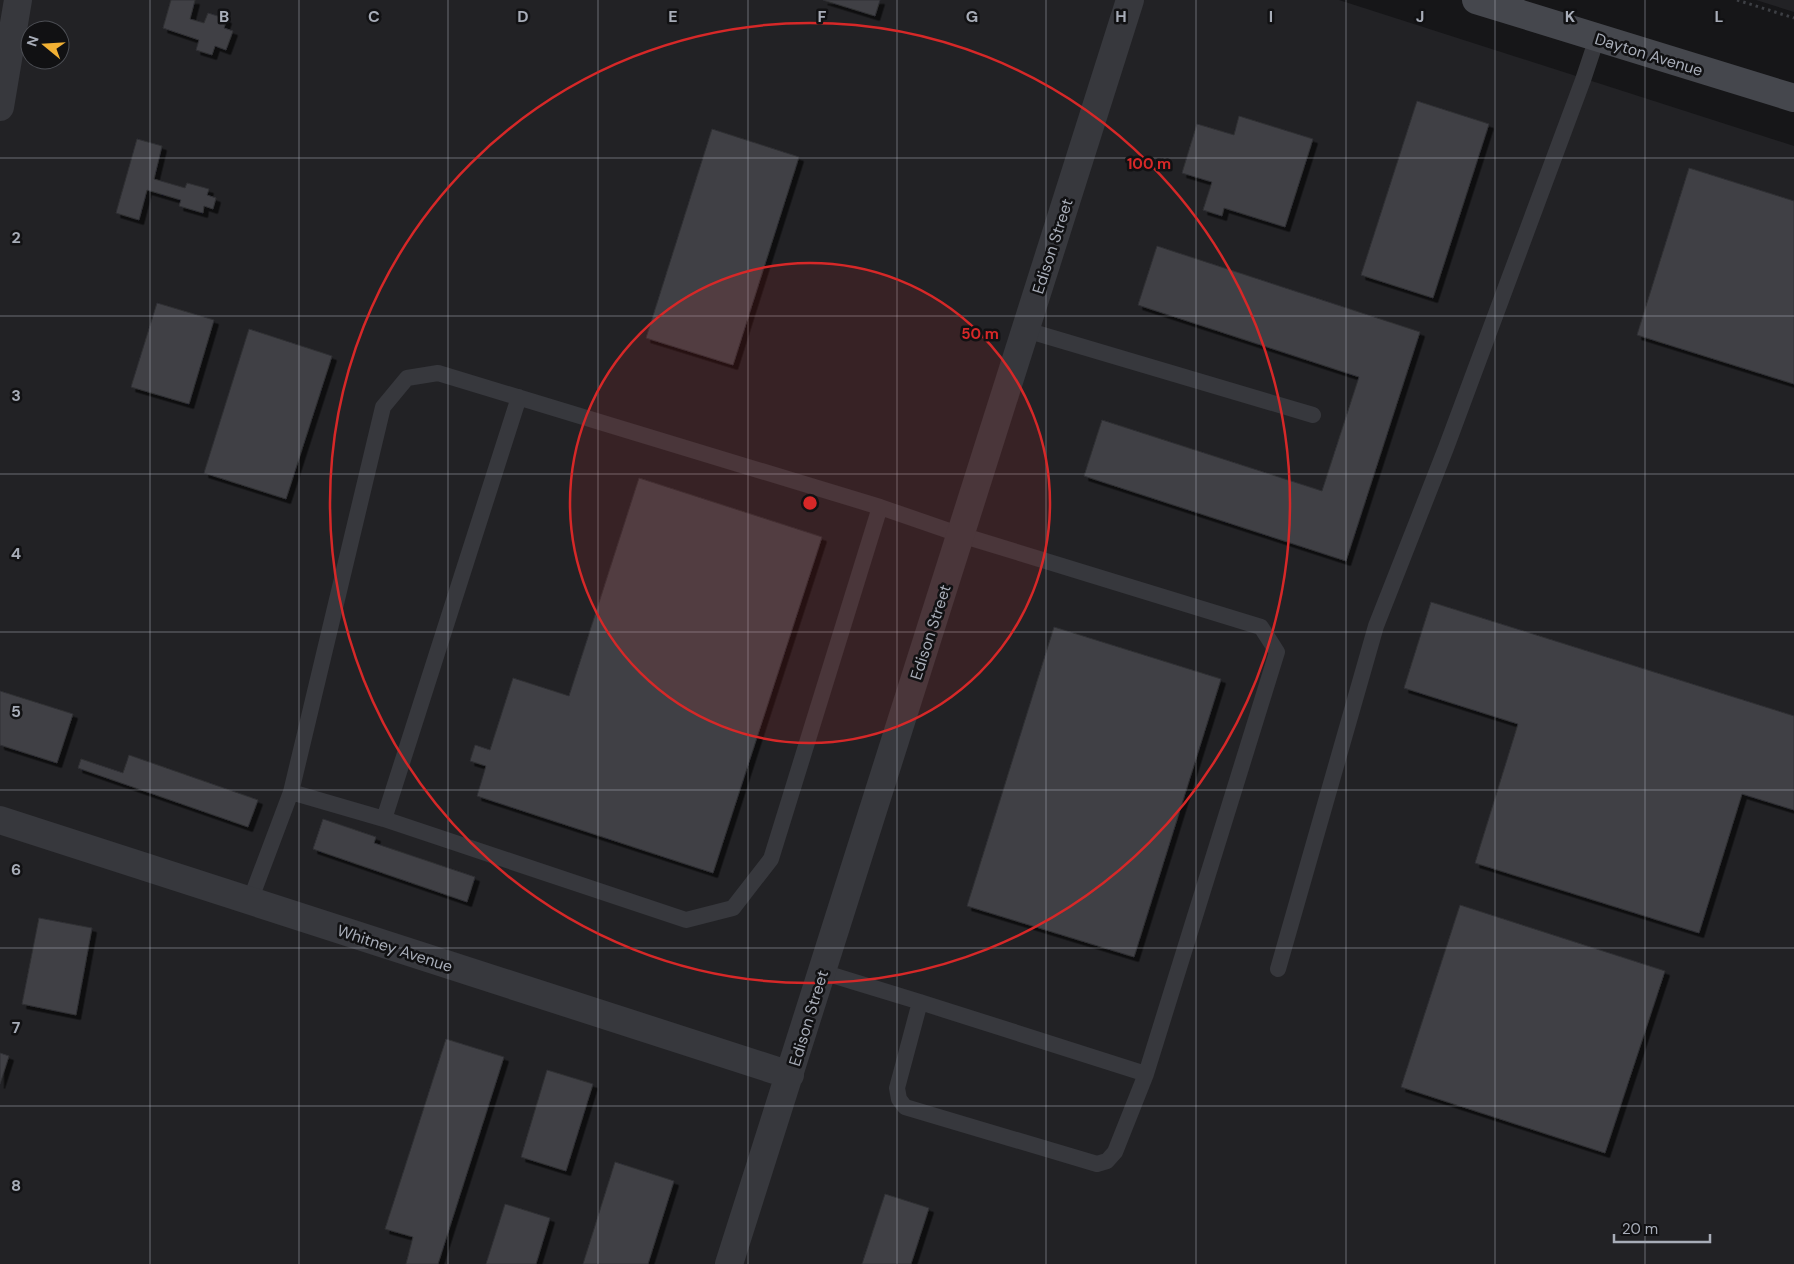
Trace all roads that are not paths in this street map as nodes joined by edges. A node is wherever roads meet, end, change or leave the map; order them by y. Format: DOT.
graph roads {
  1 [pos="18,0"];
  2 [pos="1130,0"];
  3 [pos="1476,0"];
  4 [pos="1597,38"];
  5 [pos="1794,98"];
  6 [pos="0,107"];
  7 [pos="1026,330"];
  8 [pos="519,397"];
  9 [pos="1313,415"];
  10 [pos="880,507"];
  11 [pos="961,534"];
  12 [pos="291,792"];
  13 [pos="384,819"];
  14 [pos="0,820"];
  15 [pos="250,901"];
  16 [pos="1278,969"];
  17 [pos="822,972"];
  18 [pos="920,1002"];
  19 [pos="1146,1074"];
  20 [pos="790,1075"];
  21 [pos="729,1264"];
  1 -- 6 [label="street"];
  2 -- 7 [label="street, Edison Street"];
  3 -- 4 [label="main road, Dayton Avenue"];
  4 -- 5 [label="main road, Dayton Avenue"];
  4 -- 16 [label="lane"];
  7 -- 9 [label="lane"];
  7 -- 11 [label="street, Edison Street"];
  8 -- 10 [label="lane"];
  8 -- 12 [label="lane"];
  8 -- 13 [label="lane"];
  10 -- 11 [label="lane"];
  10 -- 13 [label="lane"];
  11 -- 17 [label="street, Edison Street"];
  11 -- 19 [label="lane"];
  12 -- 13 [label="lane"];
  12 -- 15 [label="lane"];
  14 -- 15 [label="street, Whitney Avenue"];
  15 -- 20 [label="street, Whitney Avenue"];
  17 -- 18 [label="lane"];
  17 -- 20 [label="street, Edison Street"];
  18 -- 19 [label="lane"];
  18 -- 19 [label="lane"];
  20 -- 21 [label="street, Edison Street"];
}
